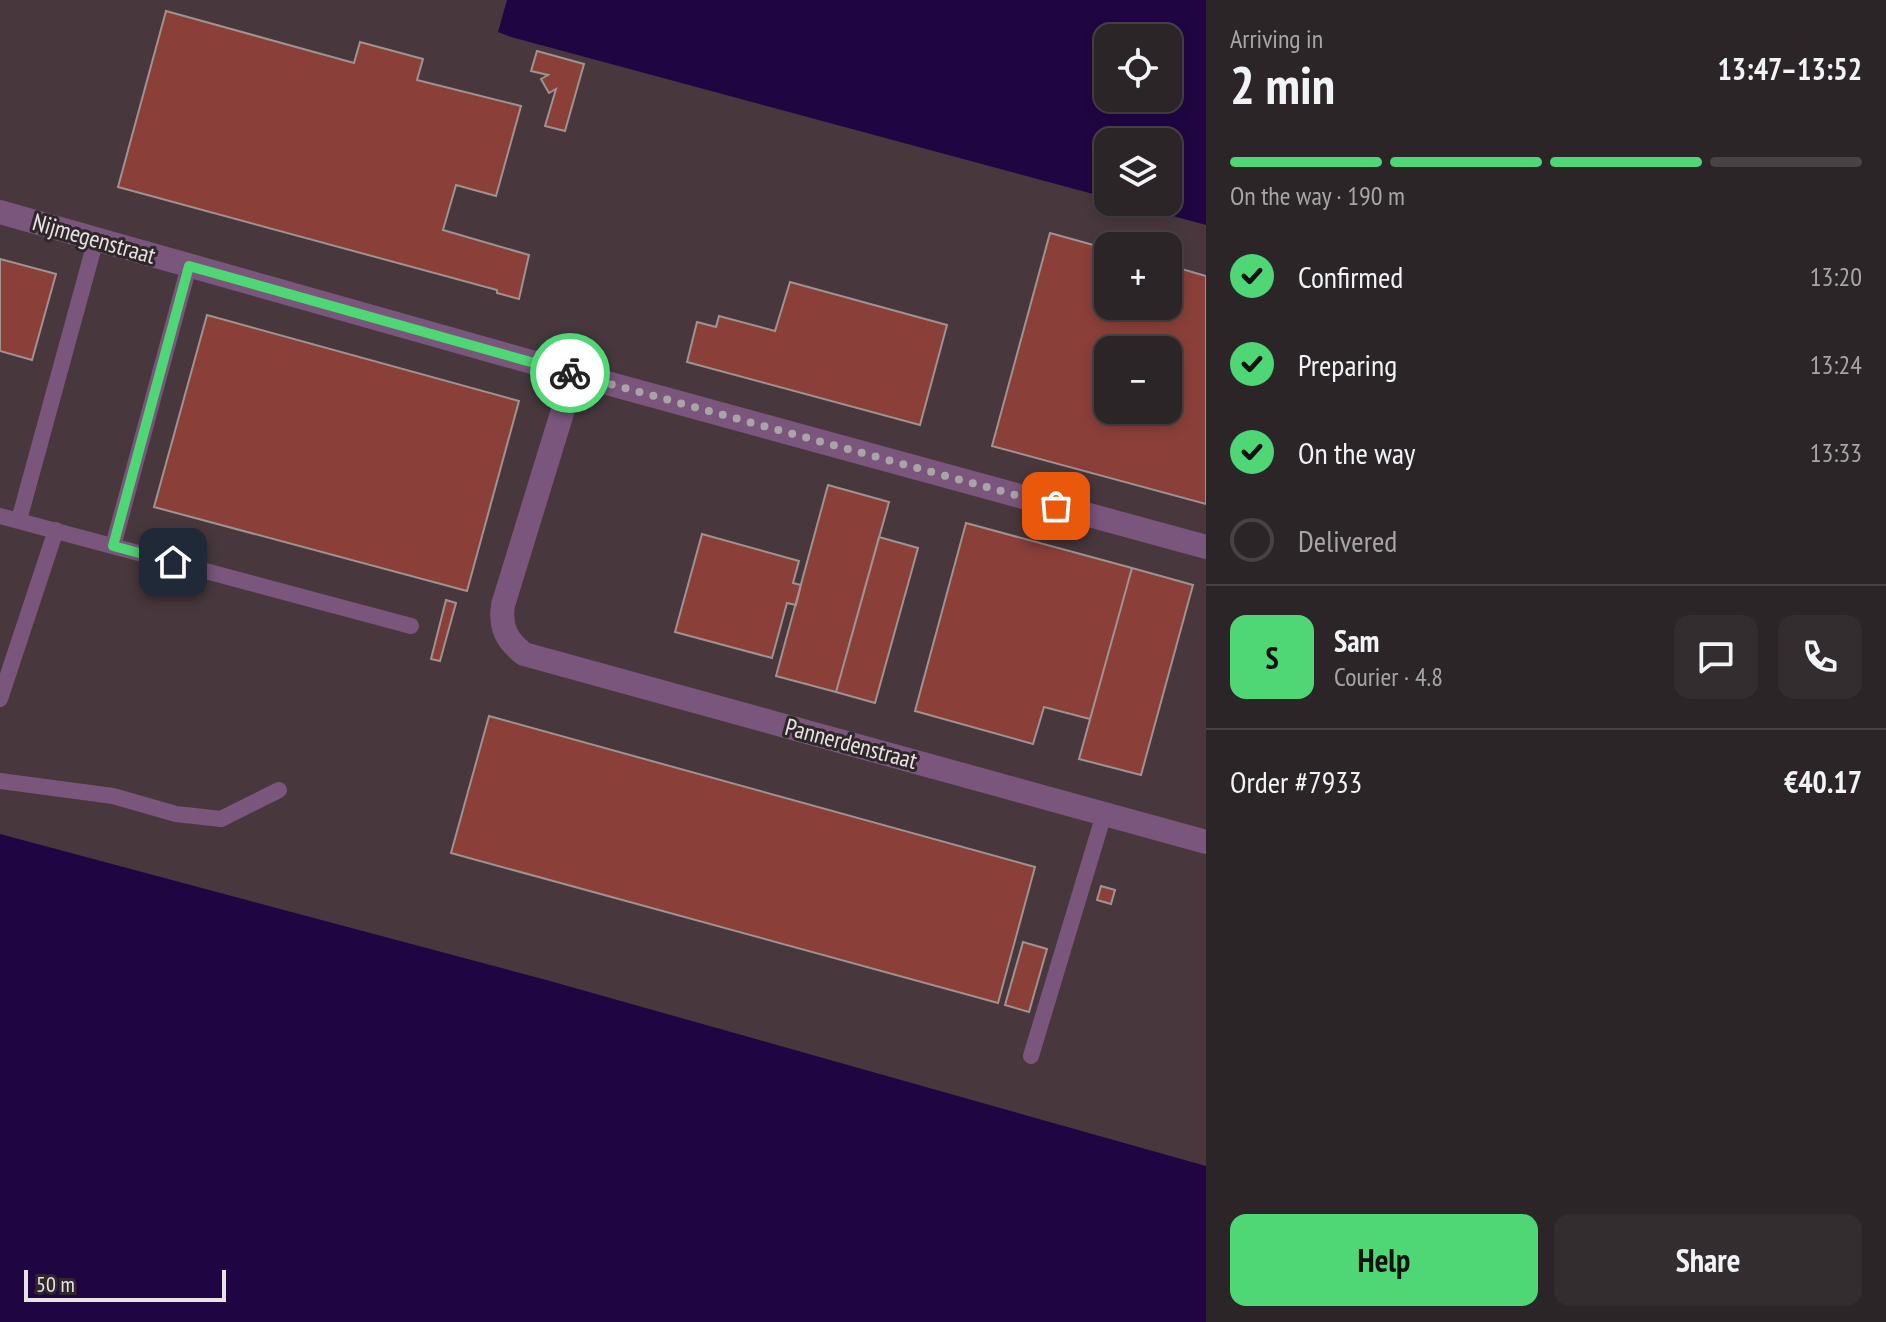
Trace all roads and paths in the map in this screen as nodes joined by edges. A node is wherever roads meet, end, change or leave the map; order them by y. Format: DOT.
graph roads {
  1 [pos="0,212"];
  2 [pos="96,239"];
  3 [pos="189,266"];
  4 [pos="574,374"];
  5 [pos="0,516"];
  6 [pos="19,520"];
  7 [pos="56,530"];
  8 [pos="113,546"];
  9 [pos="1206,547"];
  10 [pos="411,626"];
  11 [pos="0,699"];
  12 [pos="0,781"];
  13 [pos="279,790"];
  14 [pos="1104,814"];
  15 [pos="1206,842"];
  16 [pos="1031,1056"];
  1 -- 2 [label="street, Nijmegenstraat"];
  2 -- 3 [label="street, Nijmegenstraat"];
  2 -- 6 [label="lane"];
  3 -- 4 [label="street, Nijmegenstraat"];
  3 -- 8 [label="lane"];
  4 -- 9 [label="street, Nijmegenstraat"];
  4 -- 14 [label="street, Pannerdenstraat"];
  5 -- 6 [label="lane"];
  6 -- 7 [label="lane"];
  7 -- 8 [label="lane"];
  7 -- 11 [label="lane"];
  8 -- 10 [label="lane"];
  12 -- 13 [label="lane"];
  14 -- 15 [label="street, Pannerdenstraat"];
  14 -- 16 [label="lane"];
}
